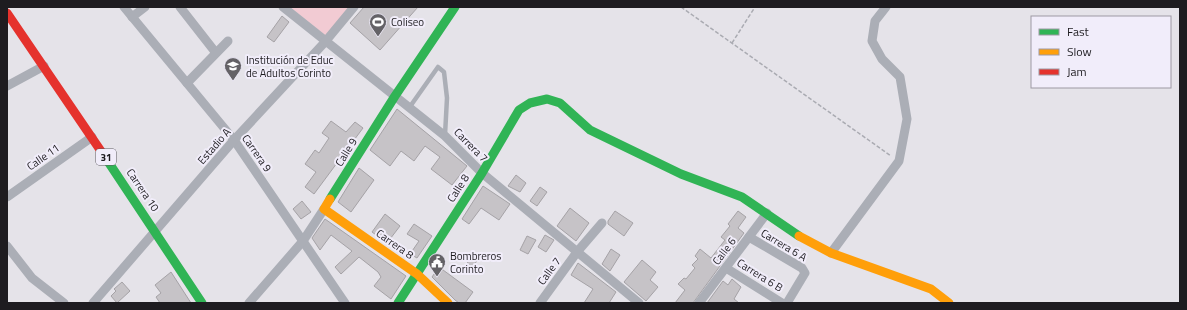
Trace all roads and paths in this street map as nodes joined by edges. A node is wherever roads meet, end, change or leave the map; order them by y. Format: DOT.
graph roads {
  1 [pos="124,7"];
  2 [pos="145,7"];
  3 [pos="180,7"];
  4 [pos="283,7"];
  5 [pos="354,7"];
  6 [pos="455,7"];
  7 [pos="681,7"];
  8 [pos="755,7"];
  9 [pos="886,7"];
  10 [pos="7,13"];
  11 [pos="132,17"];
  12 [pos="228,41"];
  13 [pos="325,42"];
  14 [pos="732,43"];
  15 [pos="216,53"];
  16 [pos="44,66"];
  17 [pos="187,83"];
  18 [pos="7,86"];
  19 [pos="395,96"];
  20 [pos="409,108"];
  21 [pos="444,136"];
  22 [pos="92,137"];
  23 [pos="234,140"];
  24 [pos="899,161"];
  25 [pos="482,173"];
  26 [pos="7,197"];
  27 [pos="324,209"];
  28 [pos="767,213"];
  29 [pos="602,223"];
  30 [pos="156,230"];
  31 [pos="749,237"];
  32 [pos="303,241"];
  33 [pos="7,246"];
  34 [pos="577,252"];
  35 [pos="831,253"];
  36 [pos="726,268"];
  37 [pos="417,274"];
  38 [pos="64,303"];
  39 [pos="93,303"];
  40 [pos="202,303"];
  41 [pos="249,303"];
  42 [pos="345,303"];
  43 [pos="398,303"];
  44 [pos="448,303"];
  45 [pos="540,303"];
  46 [pos="639,303"];
  47 [pos="699,303"];
  48 [pos="782,303"];
  49 [pos="787,303"];
  50 [pos="949,303"];
  1 -- 11 [label="street, Carrera 9"];
  2 -- 11 [label="street"];
  3 -- 15 [label="street"];
  4 -- 13 [label="street, Carrera 7"];
  5 -- 13 [label="street, Estadio A"];
  6 -- 19 [label="street, Calle 9"];
  7 -- 14 [label="path"];
  8 -- 14 [label="path"];
  9 -- 24 [label="street"];
  10 -- 16 [label="street, Carrera 10 / 31"];
  11 -- 17 [label="street, Carrera 9"];
  12 -- 15 [label="street"];
  13 -- 19 [label="street, Carrera 7"];
  13 -- 23 [label="street, Estadio A"];
  14 -- 24 [label="path"];
  15 -- 17 [label="street"];
  16 -- 18 [label="street"];
  16 -- 22 [label="street, Carrera 10 / 31"];
  17 -- 23 [label="street, Carrera 9"];
  19 -- 20 [label="street, Carrera 7"];
  19 -- 27 [label="street, Calle 9"];
  20 -- 21 [label="street, Carrera 7"];
  20 -- 21 [label="lane"];
  21 -- 25 [label="street, Carrera 7"];
  22 -- 26 [label="street, Calle 11"];
  22 -- 30 [label="street, Carrera 10 / 31"];
  23 -- 30 [label="street, Estadio A"];
  23 -- 32 [label="street, Carrera 9"];
  24 -- 35 [label="street"];
  25 -- 28 [label="street, Calle 8"];
  25 -- 34 [label="street, Carrera 7"];
  25 -- 37 [label="street, Calle 8"];
  27 -- 32 [label="street, Calle 9"];
  27 -- 37 [label="street, Carrera 8"];
  28 -- 31 [label="street, Calle 6"];
  28 -- 35 [label="street"];
  29 -- 34 [label="street, Calle 7"];
  30 -- 39 [label="street, Estadio A"];
  30 -- 40 [label="street, Carrera 10 / 31"];
  31 -- 36 [label="street, Calle 6"];
  31 -- 49 [label="street, Carrera 6 A"];
  32 -- 41 [label="street, Calle 9"];
  32 -- 42 [label="street, Carrera 9"];
  33 -- 38 [label="street"];
  34 -- 45 [label="street, Calle 7"];
  34 -- 46 [label="street, Carrera 7"];
  35 -- 50 [label="street"];
  36 -- 47 [label="street, Calle 6"];
  36 -- 48 [label="street, Carrera 6 B"];
  37 -- 43 [label="street, Calle 8"];
  37 -- 44 [label="street, Carrera 8"];
}
